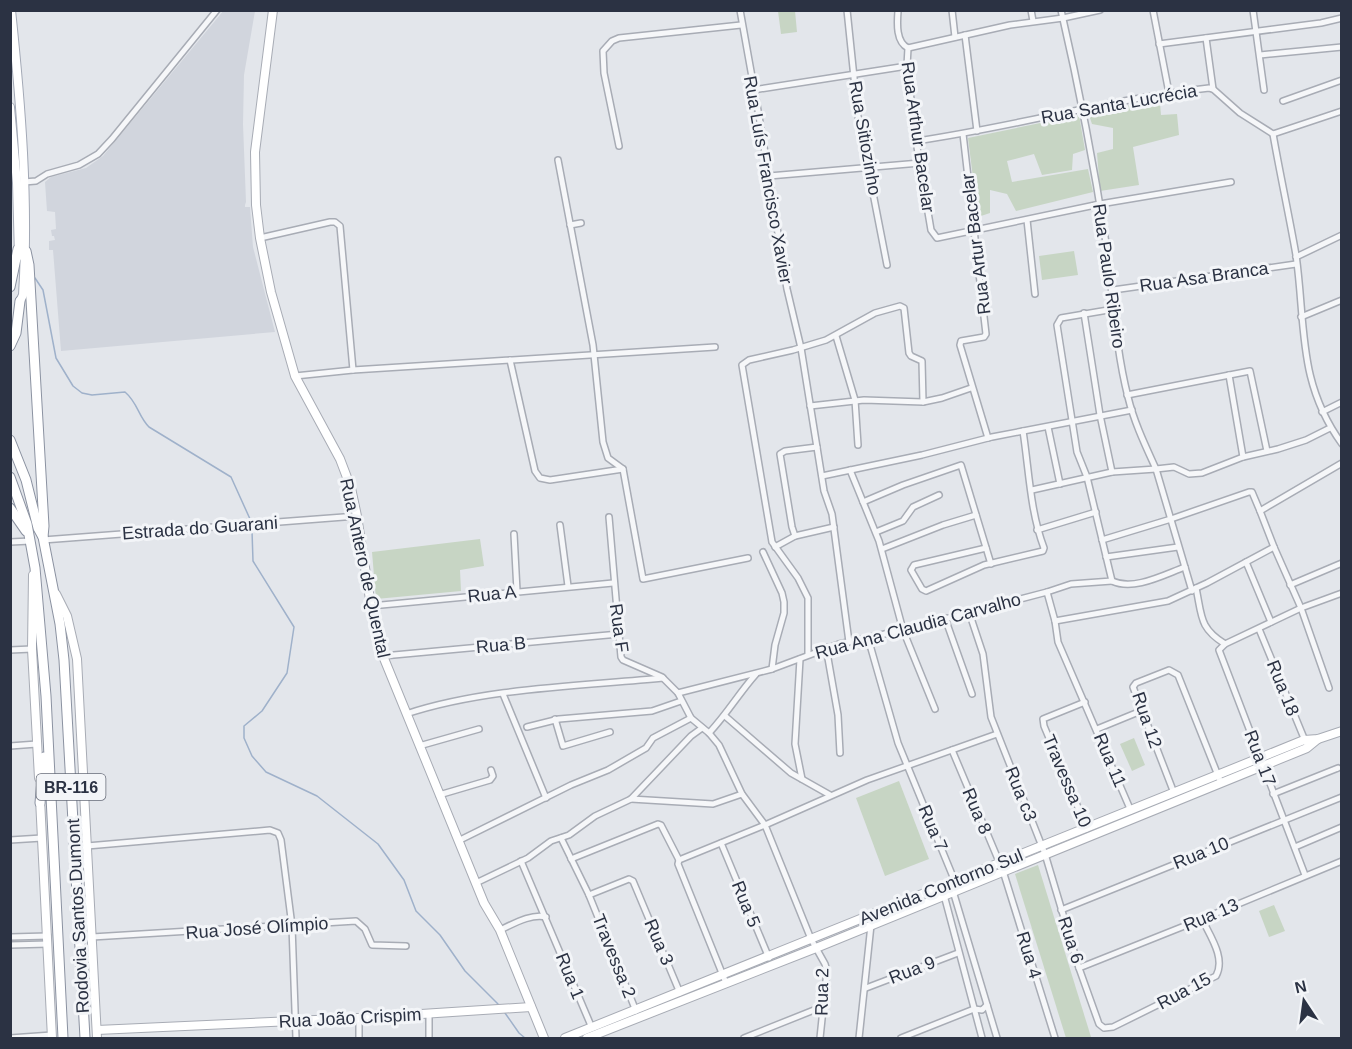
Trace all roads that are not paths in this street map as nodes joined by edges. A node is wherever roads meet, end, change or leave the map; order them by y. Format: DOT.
graph roads {
  1 [pos="11,10"];
  2 [pos="218,10"];
  3 [pos="273,10"];
  4 [pos="740,10"];
  5 [pos="847,10"];
  6 [pos="952,10"];
  7 [pos="1031,10"];
  8 [pos="1061,10"];
  9 [pos="1100,10"];
  10 [pos="1153,10"];
  11 [pos="1253,10"];
  12 [pos="1340,10"];
  13 [pos="898,12"];
  14 [pos="1063,18"];
  15 [pos="1341,18"];
  16 [pos="1033,21"];
  17 [pos="741,25"];
  18 [pos="11,26"];
  19 [pos="1256,32"];
  20 [pos="965,35"];
  21 [pos="955,37"];
  22 [pos="1206,38"];
  23 [pos="1160,44"];
  24 [pos="1341,47"];
  25 [pos="908,48"];
  26 [pos="13,51"];
  27 [pos="1260,55"];
  28 [pos="907,66"];
  29 [pos="854,74"];
  30 [pos="1341,80"];
  31 [pos="1213,89"];
  32 [pos="753,90"];
  33 [pos="1264,90"];
  34 [pos="1168,93"];
  35 [pos="1283,101"];
  36 [pos="10,107"];
  37 [pos="1083,108"];
  38 [pos="1341,111"];
  39 [pos="977,131"];
  40 [pos="963,134"];
  41 [pos="1273,134"];
  42 [pos="916,141"];
  43 [pos="619,146"];
  44 [pos="558,160"];
  45 [pos="920,163"];
  46 [pos="869,167"];
  47 [pos="769,176"];
  48 [pos="1231,182"];
  49 [pos="17,184"];
  50 [pos="1100,204"];
  51 [pos="1027,220"];
  52 [pos="581,223"];
  53 [pos="570,225"];
  54 [pos="974,230"];
  55 [pos="1341,235"];
  56 [pos="260,238"];
  57 [pos="22,250"];
  58 [pos="1296,256"];
  59 [pos="1296,264"];
  60 [pos="887,265"];
  61 [pos="10,287"];
  62 [pos="1113,290"];
  63 [pos="1035,294"];
  64 [pos="1341,300"];
  65 [pos="20,301"];
  66 [pos="1114,309"];
  67 [pos="1084,313"];
  68 [pos="1301,317"];
  69 [pos="836,336"];
  70 [pos="10,346"];
  71 [pos="715,346"];
  72 [pos="801,348"];
  73 [pos="594,354"];
  74 [pos="510,360"];
  75 [pos="353,370"];
  76 [pos="1228,375"];
  77 [pos="295,376"];
  78 [pos="971,387"];
  79 [pos="1127,395"];
  80 [pos="855,400"];
  81 [pos="923,402"];
  82 [pos="1341,402"];
  83 [pos="810,406"];
  84 [pos="1132,410"];
  85 [pos="1322,412"];
  86 [pos="1101,417"];
  87 [pos="1072,421"];
  88 [pos="1048,427"];
  89 [pos="1330,428"];
  90 [pos="1023,431"];
  91 [pos="988,438"];
  92 [pos="10,440"];
  93 [pos="1341,444"];
  94 [pos="858,445"];
  95 [pos="817,447"];
  96 [pos="1267,451"];
  97 [pos="1243,457"];
  98 [pos="1341,463"];
  99 [pos="622,469"];
  100 [pos="1156,469"];
  101 [pos="850,470"];
  102 [pos="1112,472"];
  103 [pos="822,476"];
  104 [pos="10,477"];
  105 [pos="1087,477"];
  106 [pos="1060,483"];
  107 [pos="1032,490"];
  108 [pos="939,495"];
  109 [pos="863,502"];
  110 [pos="10,508"];
  111 [pos="1260,510"];
  112 [pos="1096,512"];
  113 [pos="976,515"];
  114 [pos="357,516"];
  115 [pos="609,517"];
  116 [pos="1171,519"];
  117 [pos="560,525"];
  118 [pos="834,527"];
  119 [pos="1037,530"];
  120 [pos="876,532"];
  121 [pos="514,534"];
  122 [pos="795,536"];
  123 [pos="30,537"];
  124 [pos="43,538"];
  125 [pos="1102,540"];
  126 [pos="10,542"];
  127 [pos="775,547"];
  128 [pos="1178,547"];
  129 [pos="1274,547"];
  130 [pos="986,548"];
  131 [pos="882,549"];
  132 [pos="763,552"];
  133 [pos="1106,557"];
  134 [pos="748,558"];
  135 [pos="1246,562"];
  136 [pos="1341,563"];
  137 [pos="991,564"];
  138 [pos="1185,567"];
  139 [pos="35,568"];
  140 [pos="1112,581"];
  141 [pos="614,582"];
  142 [pos="1290,585"];
  143 [pos="568,586"];
  144 [pos="54,590"];
  145 [pos="1194,590"];
  146 [pos="517,591"];
  147 [pos="1047,592"];
  148 [pos="1341,593"];
  149 [pos="371,606"];
  150 [pos="1301,608"];
  151 [pos="969,612"];
  152 [pos="945,618"];
  153 [pos="1055,621"];
  154 [pos="1271,622"];
  155 [pos="1259,629"];
  156 [pos="903,630"];
  157 [pos="619,634"];
  158 [pos="868,638"];
  159 [pos="849,642"];
  160 [pos="1225,644"];
  161 [pos="826,648"];
  162 [pos="32,649"];
  163 [pos="10,650"];
  164 [pos="808,654"];
  165 [pos="383,656"];
  166 [pos="800,659"];
  167 [pos="772,669"];
  168 [pos="757,673"];
  169 [pos="663,678"];
  170 [pos="1329,688"];
  171 [pos="678,693"];
  172 [pos="503,694"];
  173 [pos="972,694"];
  174 [pos="46,696"];
  175 [pos="681,701"];
  176 [pos="1085,702"];
  177 [pos="935,709"];
  178 [pos="1141,711"];
  179 [pos="406,714"];
  180 [pos="725,716"];
  181 [pos="691,718"];
  182 [pos="555,719"];
  183 [pos="527,727"];
  184 [pos="702,728"];
  185 [pos="479,729"];
  186 [pos="1097,729"];
  187 [pos="1341,731"];
  188 [pos="610,732"];
  189 [pos="709,733"];
  190 [pos="997,734"];
  191 [pos="37,744"];
  192 [pos="1306,744"];
  193 [pos="10,746"];
  194 [pos="419,746"];
  195 [pos="952,750"];
  196 [pos="840,753"];
  197 [pos="1262,762"];
  198 [pos="907,767"];
  199 [pos="1338,768"];
  200 [pos="492,770"];
  201 [pos="1219,779"];
  202 [pos="802,780"];
  203 [pos="742,794"];
  204 [pos="1273,794"];
  205 [pos="439,795"];
  206 [pos="830,795"];
  207 [pos="1176,797"];
  208 [pos="1341,797"];
  209 [pos="546,798"];
  210 [pos="631,799"];
  211 [pos="40,802"];
  212 [pos="1133,814"];
  213 [pos="1283,820"];
  214 [pos="765,825"];
  215 [pos="1341,827"];
  216 [pos="1088,832"];
  217 [pos="42,838"];
  218 [pos="561,838"];
  219 [pos="10,840"];
  220 [pos="458,841"];
  221 [pos="721,843"];
  222 [pos="87,846"];
  223 [pos="1295,847"];
  224 [pos="1044,850"];
  225 [pos="571,859"];
  226 [pos="679,860"];
  227 [pos="521,861"];
  228 [pos="1341,861"];
  229 [pos="1001,867"];
  230 [pos="1305,875"];
  231 [pos="476,883"];
  232 [pos="956,887"];
  233 [pos="589,895"];
  234 [pos="944,895"];
  235 [pos="1061,910"];
  236 [pos="546,917"];
  237 [pos="1202,919"];
  238 [pos="871,925"];
  239 [pos="292,926"];
  240 [pos="500,930"];
  241 [pos="10,937"];
  242 [pos="92,937"];
  243 [pos="811,939"];
  244 [pos="48,940"];
  245 [pos="10,945"];
  246 [pos="406,946"];
  247 [pos="816,948"];
  248 [pos="958,952"];
  249 [pos="768,956"];
  250 [pos="772,965"];
  251 [pos="1079,968"];
  252 [pos="723,974"];
  253 [pos="726,983"];
  254 [pos="866,988"];
  255 [pos="682,996"];
  256 [pos="987,1005"];
  257 [pos="824,1006"];
  258 [pos="531,1007"];
  259 [pos="974,1009"];
  260 [pos="429,1013"];
  261 [pos="637,1014"];
  262 [pos="359,1018"];
  263 [pos="295,1021"];
  264 [pos="1099,1024"];
  265 [pos="97,1034"];
  266 [pos="591,1034"];
  267 [pos="52,1037"];
  268 [pos="10,1038"];
  269 [pos="63,1038"];
  270 [pos="85,1038"];
  271 [pos="296,1038"];
  272 [pos="359,1038"];
  273 [pos="429,1038"];
  274 [pos="544,1038"];
  275 [pos="565,1038"];
  276 [pos="744,1038"];
  277 [pos="820,1038"];
  278 [pos="859,1038"];
  279 [pos="901,1038"];
  280 [pos="982,1038"];
  281 [pos="997,1038"];
  282 [pos="1055,1038"];
  1 -- 18 [label="main road"];
  2 -- 49 [label="street"];
  3 -- 56 [label="street, Rua Antero de Quental"];
  4 -- 17 [label="street, Rua Luís Francisco Xavier"];
  5 -- 29 [label="street, Rua Sitiozinho"];
  6 -- 21 [label="street"];
  7 -- 16 [label="street"];
  8 -- 14 [label="street, Rua Paulo Ribeiro"];
  9 -- 14 [label="street"];
  10 -- 23 [label="street"];
  11 -- 19 [label="street"];
  12 -- 15 [label="street"];
  13 -- 25 [label="street, Rua Arthur Bacelar"];
  14 -- 16 [label="street"];
  14 -- 37 [label="street, Rua Paulo Ribeiro"];
  15 -- 19 [label="street"];
  16 -- 20 [label="street"];
  17 -- 32 [label="street, Rua Luís Francisco Xavier"];
  17 -- 43 [label="street"];
  18 -- 26 [label="main road"];
  19 -- 22 [label="street"];
  19 -- 27 [label="street"];
  20 -- 21 [label="street"];
  20 -- 39 [label="street"];
  21 -- 25 [label="street"];
  22 -- 23 [label="street"];
  22 -- 31 [label="street"];
  23 -- 34 [label="street"];
  24 -- 27 [label="street"];
  25 -- 28 [label="street, Rua Arthur Bacelar"];
  26 -- 49 [label="main road"];
  27 -- 33 [label="street"];
  28 -- 29 [label="street"];
  28 -- 42 [label="street, Rua Arthur Bacelar"];
  29 -- 32 [label="street"];
  29 -- 46 [label="street, Rua Sitiozinho"];
  30 -- 35 [label="street"];
  31 -- 34 [label="street, Rua Santa Lucrécia"];
  31 -- 41 [label="street, Rua Santa Lucrécia"];
  32 -- 47 [label="street, Rua Luís Francisco Xavier"];
  34 -- 37 [label="street, Rua Santa Lucrécia"];
  36 -- 49 [label="main road"];
  37 -- 39 [label="street, Rua Santa Lucrécia"];
  37 -- 50 [label="street, Rua Paulo Ribeiro"];
  38 -- 41 [label="street"];
  39 -- 40 [label="street, Rua Santa Lucrécia"];
  40 -- 42 [label="street, Rua Santa Lucrécia"];
  40 -- 54 [label="street, Rua Artur Bacelar"];
  41 -- 58 [label="street"];
  42 -- 45 [label="street, Rua Arthur Bacelar"];
  44 -- 53 [label="street"];
  45 -- 46 [label="street"];
  45 -- 54 [label="street, Rua Arthur Bacelar"];
  46 -- 47 [label="street"];
  46 -- 60 [label="street, Rua Sitiozinho"];
  47 -- 72 [label="street, Rua Luís Francisco Xavier"];
  48 -- 50 [label="street"];
  49 -- 57 [label="main road"];
  50 -- 51 [label="street"];
  50 -- 62 [label="street, Rua Paulo Ribeiro"];
  51 -- 54 [label="street"];
  51 -- 63 [label="street"];
  52 -- 53 [label="street"];
  53 -- 73 [label="street"];
  54 -- 78 [label="street, Rua Artur Bacelar"];
  55 -- 58 [label="street"];
  56 -- 75 [label="street"];
  56 -- 77 [label="street, Rua Antero de Quental"];
  57 -- 61 [label="highway"];
  57 -- 65 [label="main road"];
  57 -- 124 [label="highway"];
  58 -- 59 [label="street"];
  59 -- 62 [label="street, Rua Asa Branca"];
  59 -- 68 [label="street"];
  62 -- 66 [label="street, Rua Paulo Ribeiro"];
  64 -- 68 [label="street"];
  65 -- 70 [label="highway"];
  66 -- 67 [label="street"];
  66 -- 79 [label="street, Rua Paulo Ribeiro"];
  67 -- 86 [label="street"];
  67 -- 87 [label="street"];
  68 -- 85 [label="street"];
  69 -- 72 [label="street"];
  69 -- 80 [label="street"];
  69 -- 81 [label="street"];
  71 -- 73 [label="street"];
  72 -- 83 [label="street, Rua Luís Francisco Xavier"];
  72 -- 127 [label="street"];
  73 -- 74 [label="street"];
  73 -- 99 [label="street"];
  74 -- 75 [label="street"];
  74 -- 99 [label="street"];
  75 -- 77 [label="street"];
  76 -- 79 [label="street"];
  76 -- 96 [label="street"];
  76 -- 97 [label="street"];
  77 -- 114 [label="street, Rua Antero de Quental"];
  78 -- 81 [label="street"];
  78 -- 91 [label="street, Rua Artur Bacelar"];
  79 -- 84 [label="street, Rua Paulo Ribeiro"];
  80 -- 81 [label="street"];
  80 -- 83 [label="street"];
  80 -- 94 [label="street"];
  82 -- 85 [label="street"];
  83 -- 95 [label="street, Rua Luís Francisco Xavier"];
  84 -- 86 [label="street"];
  84 -- 100 [label="street, Rua Paulo Ribeiro"];
  85 -- 89 [label="street"];
  86 -- 87 [label="street"];
  86 -- 102 [label="street"];
  87 -- 88 [label="street"];
  87 -- 105 [label="street"];
  88 -- 90 [label="street"];
  88 -- 106 [label="street"];
  89 -- 93 [label="street"];
  89 -- 96 [label="street"];
  90 -- 91 [label="street"];
  90 -- 107 [label="street"];
  91 -- 101 [label="street"];
  92 -- 124 [label="highway, Rodovia Santos Dumont / BR-116"];
  95 -- 103 [label="street, Rua Luís Francisco Xavier"];
  95 -- 122 [label="street"];
  96 -- 97 [label="street"];
  97 -- 100 [label="street"];
  98 -- 111 [label="street"];
  99 -- 134 [label="street"];
  100 -- 102 [label="street"];
  100 -- 116 [label="street, Rua Paulo Ribeiro"];
  101 -- 103 [label="street"];
  101 -- 109 [label="street"];
  102 -- 105 [label="street"];
  103 -- 118 [label="street, Rua Luís Francisco Xavier"];
  104 -- 123 [label="highway, Rodovia Santos Dumont / BR-116"];
  105 -- 106 [label="street"];
  105 -- 112 [label="street"];
  106 -- 107 [label="street"];
  107 -- 119 [label="street"];
  108 -- 120 [label="street"];
  109 -- 113 [label="street"];
  109 -- 120 [label="street"];
  110 -- 123 [label="highway"];
  111 -- 116 [label="street"];
  111 -- 129 [label="street"];
  112 -- 119 [label="street"];
  112 -- 125 [label="street"];
  113 -- 130 [label="street"];
  113 -- 131 [label="street"];
  114 -- 124 [label="street, Estrada do Guarani"];
  114 -- 149 [label="street, Rua Antero de Quental"];
  115 -- 141 [label="street, Rua F"];
  116 -- 125 [label="street"];
  116 -- 128 [label="street, Rua Paulo Ribeiro"];
  117 -- 143 [label="street"];
  118 -- 122 [label="street"];
  118 -- 159 [label="street, Rua Luís Francisco Xavier"];
  119 -- 137 [label="street"];
  120 -- 131 [label="street"];
  121 -- 146 [label="street"];
  122 -- 127 [label="street"];
  123 -- 126 [label="street"];
  123 -- 139 [label="highway, Rodovia Santos Dumont / BR-116"];
  124 -- 144 [label="highway, Rodovia Santos Dumont / BR-116"];
  125 -- 133 [label="street"];
  127 -- 164 [label="street"];
  128 -- 133 [label="street"];
  128 -- 138 [label="street, Rua Paulo Ribeiro"];
  129 -- 135 [label="street"];
  129 -- 142 [label="street"];
  130 -- 137 [label="street"];
  130 -- 137 [label="street"];
  131 -- 156 [label="street"];
  132 -- 167 [label="street"];
  133 -- 140 [label="street"];
  135 -- 145 [label="street"];
  135 -- 154 [label="street"];
  136 -- 142 [label="street"];
  138 -- 140 [label="street"];
  138 -- 145 [label="street, Rua Paulo Ribeiro"];
  139 -- 162 [label="street, BR-116"];
  139 -- 174 [label="highway, Rodovia Santos Dumont / BR-116"];
  140 -- 147 [label="street"];
  141 -- 143 [label="street, Rua A"];
  141 -- 157 [label="street, Rua F"];
  142 -- 150 [label="street"];
  143 -- 146 [label="street, Rua A"];
  144 -- 222 [label="street, BR-116"];
  144 -- 270 [label="highway, Rodovia Santos Dumont / BR-116"];
  145 -- 153 [label="street"];
  145 -- 160 [label="street, Rua Paulo Ribeiro"];
  146 -- 149 [label="street, Rua A"];
  147 -- 151 [label="street, Rua Ana Claudia Carvalho"];
  147 -- 153 [label="street, Rua Ana Claudia Carvalho"];
  148 -- 150 [label="street"];
  149 -- 165 [label="street, Rua Antero de Quental"];
  150 -- 154 [label="street"];
  150 -- 170 [label="street"];
  151 -- 152 [label="street, Rua Ana Claudia Carvalho"];
  151 -- 190 [label="street, Rua c3"];
  152 -- 156 [label="street, Rua Ana Claudia Carvalho"];
  152 -- 173 [label="street"];
  153 -- 176 [label="street, Rua Ana Claudia Carvalho"];
  154 -- 155 [label="street"];
  155 -- 160 [label="street"];
  155 -- 192 [label="street, Rua 18"];
  156 -- 158 [label="street, Rua Ana Claudia Carvalho"];
  156 -- 177 [label="street"];
  157 -- 165 [label="street, Rua B"];
  157 -- 169 [label="street, Rua F"];
  158 -- 159 [label="street, Rua Ana Claudia Carvalho"];
  158 -- 198 [label="street, Rua 7"];
  159 -- 161 [label="street, Rua Ana Claudia Carvalho"];
  160 -- 197 [label="street, Rua 17"];
  161 -- 164 [label="street, Rua Ana Claudia Carvalho"];
  161 -- 196 [label="street"];
  162 -- 163 [label="street"];
  162 -- 191 [label="street, BR-116"];
  164 -- 166 [label="street, Rua Ana Claudia Carvalho"];
  165 -- 179 [label="street, Rua Antero de Quental"];
  166 -- 167 [label="street, Rua Ana Claudia Carvalho"];
  166 -- 202 [label="street"];
  167 -- 168 [label="street, Rua Ana Claudia Carvalho"];
  168 -- 171 [label="street, Rua Ana Claudia Carvalho"];
  168 -- 180 [label="street"];
  169 -- 171 [label="street, Rua F"];
  169 -- 172 [label="street"];
  171 -- 175 [label="street, Rua F"];
  172 -- 179 [label="street"];
  172 -- 209 [label="street"];
  174 -- 211 [label="highway"];
  174 -- 269 [label="highway, Rodovia Santos Dumont / BR-116"];
  175 -- 181 [label="street, Rua F"];
  175 -- 182 [label="street"];
  176 -- 186 [label="street, Rua 11"];
  176 -- 216 [label="street, Travessa 10"];
  178 -- 186 [label="street"];
  178 -- 201 [label="street, Rua 12"];
  178 -- 207 [label="street, Rua 12"];
  179 -- 194 [label="street, Rua Antero de Quental"];
  180 -- 189 [label="street"];
  180 -- 202 [label="street"];
  181 -- 184 [label="street, Rua F"];
  181 -- 209 [label="street"];
  182 -- 183 [label="street"];
  182 -- 188 [label="street"];
  184 -- 189 [label="street, Rua F"];
  184 -- 210 [label="street"];
  185 -- 194 [label="street"];
  186 -- 212 [label="street, Rua 11"];
  187 -- 192 [label="street, Avenida Contorno Sul"];
  189 -- 203 [label="street, Rua F"];
  190 -- 195 [label="street"];
  190 -- 224 [label="street, Rua c3"];
  191 -- 193 [label="street"];
  191 -- 211 [label="street, BR-116"];
  192 -- 197 [label="street, Avenida Contorno Sul"];
  194 -- 205 [label="street, Rua Antero de Quental"];
  195 -- 198 [label="street"];
  195 -- 229 [label="street, Rua 8"];
  197 -- 201 [label="street, Avenida Contorno Sul"];
  197 -- 204 [label="street, Rua 17"];
  198 -- 206 [label="street"];
  198 -- 232 [label="street, Rua 7"];
  199 -- 204 [label="street"];
  200 -- 205 [label="street"];
  201 -- 207 [label="street, Avenida Contorno Sul"];
  202 -- 206 [label="street"];
  203 -- 210 [label="street"];
  203 -- 214 [label="street, Rua F"];
  204 -- 213 [label="street, Rua 17"];
  205 -- 220 [label="street, Rua Antero de Quental"];
  206 -- 214 [label="street"];
  207 -- 212 [label="street, Avenida Contorno Sul"];
  208 -- 213 [label="street, Rua 10"];
  209 -- 220 [label="street"];
  210 -- 218 [label="street"];
  211 -- 217 [label="street, BR-116"];
  212 -- 216 [label="street, Avenida Contorno Sul"];
  213 -- 223 [label="street, Rua 17"];
  213 -- 235 [label="street, Rua 10"];
  214 -- 221 [label="street"];
  214 -- 243 [label="street"];
  215 -- 223 [label="street"];
  216 -- 224 [label="street, Avenida Contorno Sul"];
  217 -- 219 [label="street"];
  217 -- 244 [label="street, BR-116"];
  218 -- 225 [label="street, Travessa 2"];
  218 -- 227 [label="street"];
  220 -- 231 [label="street, Rua Antero de Quental"];
  221 -- 226 [label="street"];
  221 -- 249 [label="street, Rua 5"];
  222 -- 239 [label="street"];
  222 -- 242 [label="street, BR-116"];
  223 -- 230 [label="street, Rua 17"];
  224 -- 229 [label="street, Avenida Contorno Sul"];
  224 -- 235 [label="street, Rua 6"];
  225 -- 226 [label="street"];
  225 -- 233 [label="street, Travessa 2"];
  226 -- 252 [label="street"];
  227 -- 231 [label="street"];
  227 -- 236 [label="street, Rua 1"];
  228 -- 230 [label="street, Rua 13"];
  229 -- 232 [label="street, Avenida Contorno Sul"];
  229 -- 282 [label="street, Rua 4"];
  230 -- 237 [label="street, Rua 13"];
  231 -- 240 [label="street, Rua Antero de Quental"];
  232 -- 234 [label="street, Avenida Contorno Sul"];
  232 -- 243 [label="street, Avenida Contorno Sul"];
  232 -- 256 [label="street, Rua 7"];
  233 -- 255 [label="street, Rua 3"];
  233 -- 261 [label="street, Travessa 2"];
  234 -- 238 [label="street, Avenida Contorno Sul"];
  234 -- 248 [label="street"];
  235 -- 251 [label="street, Rua 6"];
  236 -- 240 [label="street"];
  236 -- 266 [label="street, Rua 1"];
  237 -- 251 [label="street, Rua 13"];
  237 -- 264 [label="street, Rua 15"];
  238 -- 247 [label="street, Avenida Contorno Sul"];
  238 -- 254 [label="street"];
  239 -- 242 [label="street, Rua José Olímpio"];
  239 -- 246 [label="street, Rua José Olímpio"];
  239 -- 263 [label="street"];
  240 -- 258 [label="street, Rua Antero de Quental"];
  241 -- 244 [label="street"];
  242 -- 265 [label="street, BR-116"];
  243 -- 247 [label="street, Rua 2"];
  243 -- 249 [label="street, Avenida Contorno Sul"];
  244 -- 245 [label="street"];
  244 -- 267 [label="street, BR-116"];
  247 -- 250 [label="street, Avenida Contorno Sul"];
  247 -- 257 [label="street, Rua 2"];
  248 -- 254 [label="street, Rua 9"];
  248 -- 259 [label="street"];
  249 -- 250 [label="street, Rua 5"];
  249 -- 252 [label="street, Avenida Contorno Sul"];
  250 -- 253 [label="street, Avenida Contorno Sul"];
  251 -- 264 [label="street, Rua 6"];
  252 -- 253 [label="street"];
  252 -- 255 [label="street, Avenida Contorno Sul"];
  253 -- 255 [label="street, Avenida Contorno Sul"];
  254 -- 278 [label="street"];
  255 -- 261 [label="street, Avenida Contorno Sul"];
  256 -- 259 [label="street"];
  256 -- 281 [label="street, Rua 7"];
  257 -- 276 [label="street"];
  257 -- 277 [label="street, Rua 2"];
  258 -- 260 [label="street, Rua João Crispim"];
  258 -- 274 [label="street, Rua Antero de Quental"];
  259 -- 279 [label="street"];
  259 -- 280 [label="street"];
  260 -- 262 [label="street, Rua João Crispim"];
  260 -- 273 [label="street"];
  261 -- 266 [label="street, Avenida Contorno Sul"];
  262 -- 263 [label="street, Rua João Crispim"];
  262 -- 272 [label="street"];
  263 -- 265 [label="street, Rua João Crispim"];
  263 -- 271 [label="street"];
  266 -- 275 [label="street, Avenida Contorno Sul"];
  267 -- 268 [label="street"];
}
